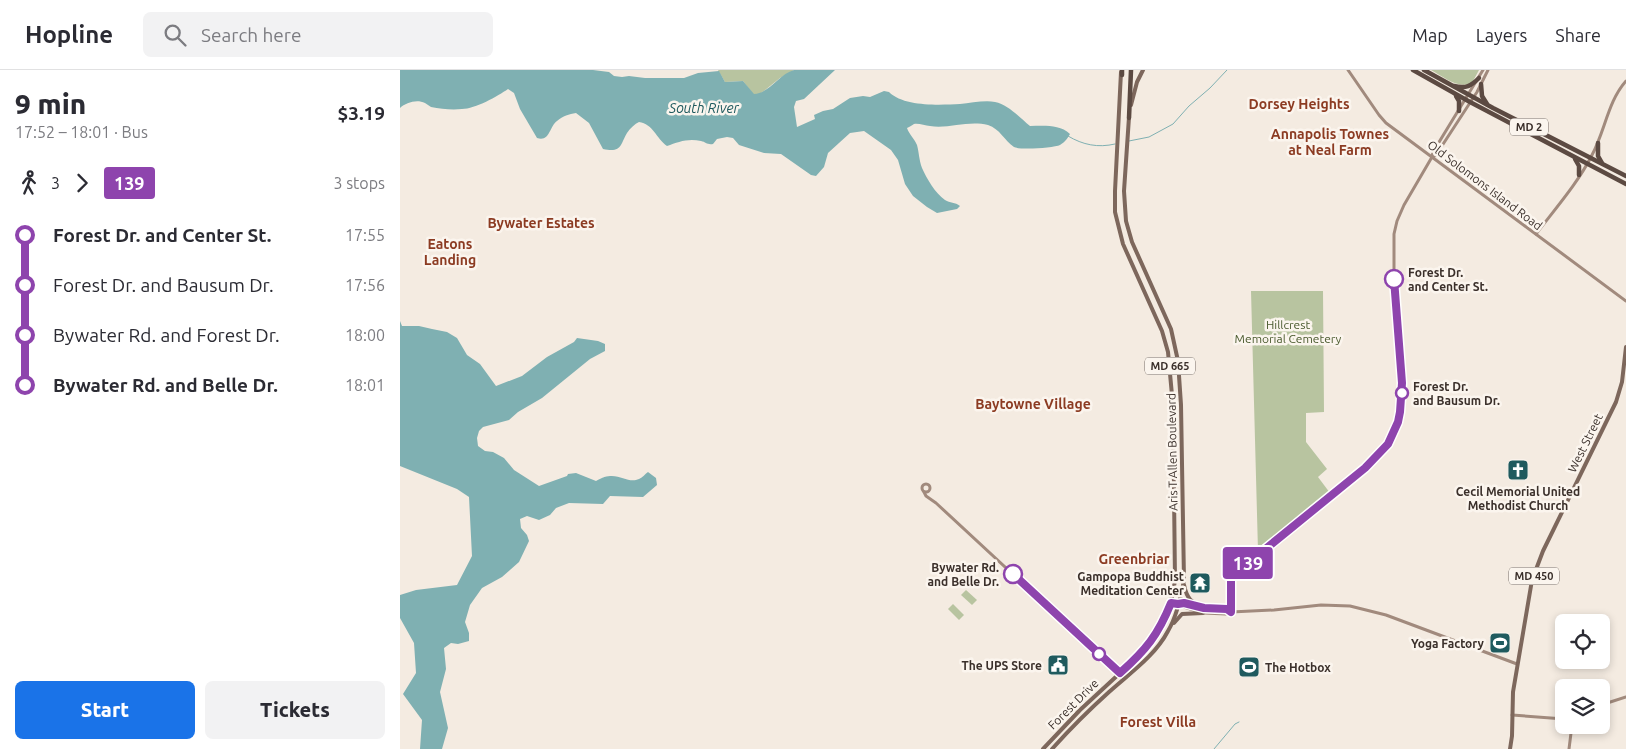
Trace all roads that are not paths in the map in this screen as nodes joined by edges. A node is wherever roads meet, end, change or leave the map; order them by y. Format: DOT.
graph roads {
  1 [pos="1131,70"];
  2 [pos="1144,70"];
  3 [pos="1348,70"];
  4 [pos="1413,70"];
  5 [pos="1424,70"];
  6 [pos="1483,70"];
  7 [pos="1488,70"];
  8 [pos="1122,72"];
  9 [pos="1479,78"];
  10 [pos="1625,83"];
  11 [pos="1481,84"];
  12 [pos="1449,85"];
  13 [pos="1456,94"];
  14 [pos="1469,99"];
  15 [pos="1488,105"];
  16 [pos="1459,110"];
  17 [pos="1129,120"];
  18 [pos="1598,143"];
  19 [pos="1572,156"];
  20 [pos="1432,158"];
  21 [pos="1591,158"];
  22 [pos="1587,164"];
  23 [pos="1603,164"];
  24 [pos="1579,175"];
  25 [pos="1626,176"];
  26 [pos="1626,184"];
  27 [pos="1536,234"];
  28 [pos="1626,301"];
  29 [pos="1626,347"];
  30 [pos="1626,366"];
  31 [pos="1623,375"];
  32 [pos="926,492"];
  33 [pos="1184,580"];
  34 [pos="1171,603"];
  35 [pos="1178,604"];
  36 [pos="1203,610"];
  37 [pos="1231,612"];
  38 [pos="1168,632"];
  39 [pos="1517,664"];
  40 [pos="1120,673"];
  41 [pos="1125,678"];
  42 [pos="1102,690"];
  43 [pos="1106,695"];
  44 [pos="1626,697"];
  45 [pos="1610,702"];
  46 [pos="1512,715"];
  47 [pos="1555,718"];
  48 [pos="1571,734"];
  49 [pos="1043,749"];
  50 [pos="1052,749"];
  51 [pos="1510,749"];
  52 [pos="1568,749"];
  1 -- 17 [label="highway, Aris T Allen Boulevard / MD 665"];
  2 -- 17 [label="main road"];
  3 -- 20 [label="street, Old Solomons Island Road"];
  4 -- 13 [label="highway, MD 2"];
  5 -- 12 [label="highway, MD 2"];
  6 -- 9 [label="street"];
  7 -- 11 [label="street"];
  8 -- 34 [label="main road, Aris T Allen Boulevard / MD 665"];
  9 -- 12 [label="highway"];
  9 -- 14 [label="street"];
  10 -- 18 [label="street"];
  11 -- 14 [label="street"];
  11 -- 15 [label="highway"];
  12 -- 14 [label="highway, MD 2"];
  13 -- 14 [label="highway, MD 2"];
  13 -- 16 [label="highway"];
  14 -- 15 [label="highway, MD 2"];
  14 -- 16 [label="street"];
  14 -- 19 [label="highway, MD 2"];
  14 -- 20 [label="street"];
  15 -- 21 [label="highway, MD 2"];
  16 -- 20 [label="street"];
  17 -- 33 [label="main road, Aris T Allen Boulevard / MD 665"];
  18 -- 21 [label="street"];
  18 -- 23 [label="highway"];
  19 -- 22 [label="highway, MD 2"];
  19 -- 24 [label="highway"];
  20 -- 27 [label="street, Old Solomons Island Road"];
  20 -- 37 [label="street"];
  21 -- 22 [label="street"];
  21 -- 23 [label="highway, MD 2"];
  22 -- 24 [label="street"];
  22 -- 26 [label="highway, MD 2"];
  23 -- 25 [label="highway, MD 2"];
  24 -- 27 [label="street"];
  27 -- 28 [label="street, Old Solomons Island Road"];
  29 -- 31 [label="main road, West Street / MD 450"];
  30 -- 31 [label="main road, West Street / MD 450"];
  31 -- 39 [label="main road, West Street / MD 450"];
  32 -- 40 [label="street"];
  33 -- 35 [label="main road, Aris T Allen Boulevard / MD 665"];
  33 -- 36 [label="main road"];
  34 -- 35 [label="street"];
  34 -- 40 [label="main road, Forest Drive / MD 665"];
  35 -- 36 [label="street"];
  35 -- 38 [label="main road, Forest Drive / MD 665"];
  36 -- 37 [label="street"];
  36 -- 38 [label="main road"];
  37 -- 39 [label="street"];
  38 -- 41 [label="main road, Forest Drive / MD 665"];
  39 -- 46 [label="main road, West Street / MD 450"];
  40 -- 41 [label="street"];
  40 -- 42 [label="main road, Forest Drive"];
  41 -- 43 [label="main road, Forest Drive"];
  42 -- 43 [label="main road"];
  42 -- 49 [label="main road, Forest Drive"];
  43 -- 50 [label="main road, Forest Drive"];
  44 -- 45 [label="street"];
  46 -- 47 [label="street"];
  46 -- 51 [label="main road, West Street / MD 450"];
  48 -- 52 [label="street"];
}
